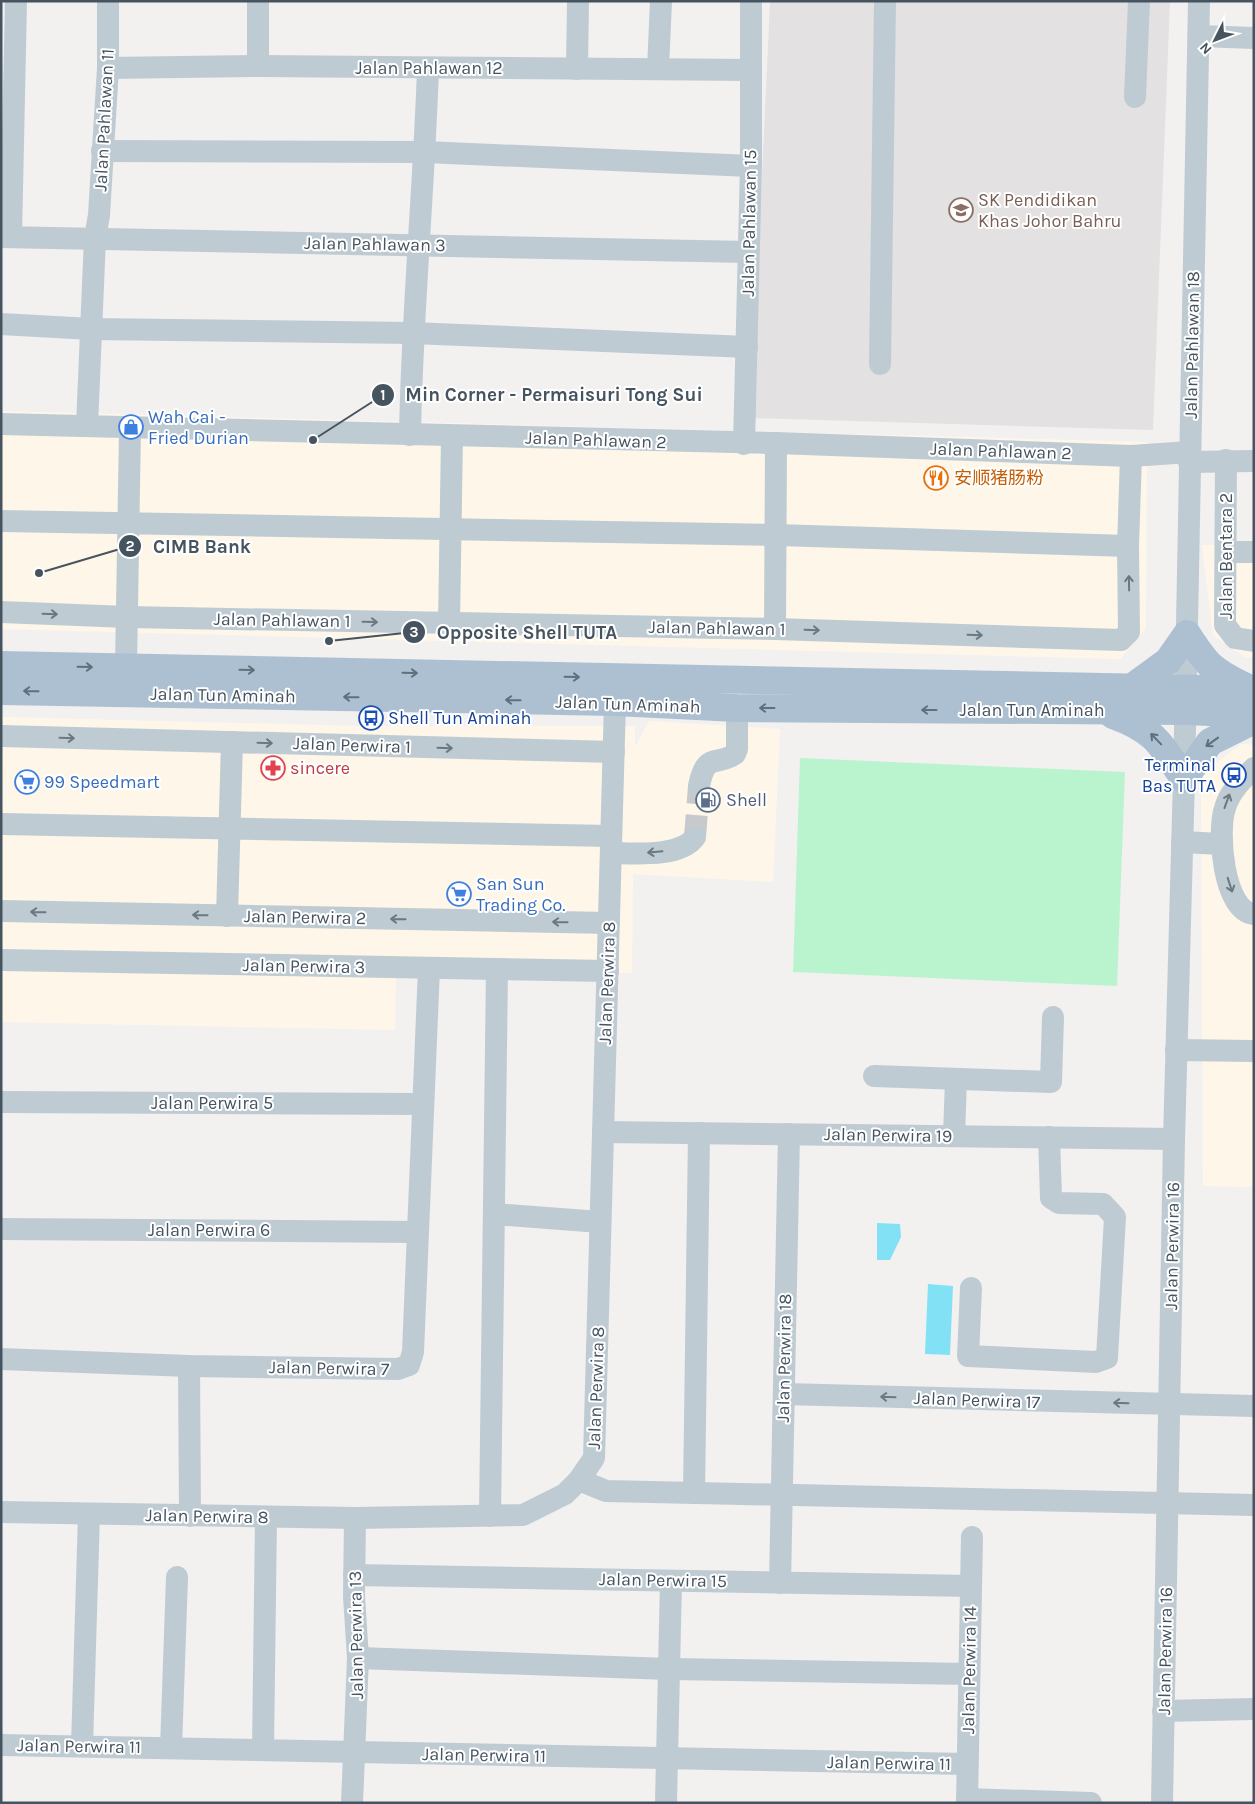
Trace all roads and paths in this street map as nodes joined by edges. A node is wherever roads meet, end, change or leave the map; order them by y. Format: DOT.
graph roads {
  1 [pos="16,1"];
  2 [pos="108,1"];
  3 [pos="258,1"];
  4 [pos="578,1"];
  5 [pos="661,1"];
  6 [pos="751,1"];
  7 [pos="884,1"];
  8 [pos="1139,1"];
  9 [pos="1199,1"];
  10 [pos="1199,36"];
  11 [pos="1254,38"];
  12 [pos="258,66"];
  13 [pos="108,68"];
  14 [pos="428,68"];
  15 [pos="577,69"];
  16 [pos="658,69"];
  17 [pos="750,70"];
  18 [pos="1135,97"];
  19 [pos="102,151"];
  20 [pos="425,152"];
  21 [pos="751,166"];
  22 [pos="6,237"];
  23 [pos="95,238"];
  24 [pos="418,244"];
  25 [pos="748,252"];
  26 [pos="1,324"];
  27 [pos="91,329"];
  28 [pos="412,333"];
  29 [pos="747,348"];
  30 [pos="880,364"];
  31 [pos="1,424"];
  32 [pos="87,426"];
  33 [pos="130,428"];
  34 [pos="410,435"];
  35 [pos="452,436"];
  36 [pos="776,443"];
  37 [pos="744,444"];
  38 [pos="1131,456"];
  39 [pos="1190,457"];
  40 [pos="1226,460"];
  41 [pos="1254,461"];
  42 [pos="1,521"];
  43 [pos="130,525"];
  44 [pos="450,529"];
  45 [pos="777,535"];
  46 [pos="1128,546"];
  47 [pos="1226,552"];
  48 [pos="1254,552"];
  49 [pos="1,612"];
  50 [pos="126,617"];
  51 [pos="449,624"];
  52 [pos="774,629"];
  53 [pos="1187,634"];
  54 [pos="1249,641"];
  55 [pos="1,665"];
  56 [pos="126,668"];
  57 [pos="1130,688"];
  58 [pos="1,691"];
  59 [pos="1253,698"];
  60 [pos="1186,700"];
  61 [pos="615,702"];
  62 [pos="737,708"];
  63 [pos="1100,711"];
  64 [pos="1254,720"];
  65 [pos="1,736"];
  66 [pos="232,742"];
  67 [pos="614,752"];
  68 [pos="1254,768"];
  69 [pos="1184,779"];
  70 [pos="700,786"];
  71 [pos="1,824"];
  72 [pos="230,828"];
  73 [pos="695,838"];
  74 [pos="1182,842"];
  75 [pos="1221,844"];
  76 [pos="611,845"];
  77 [pos="1,911"];
  78 [pos="1254,914"];
  79 [pos="227,916"];
  80 [pos="609,923"];
  81 [pos="1,960"];
  82 [pos="429,968"];
  83 [pos="497,969"];
  84 [pos="608,971"];
  85 [pos="1053,1017"];
  86 [pos="1176,1050"];
  87 [pos="1254,1051"];
  88 [pos="874,1076"];
  89 [pos="956,1079"];
  90 [pos="1,1102"];
  91 [pos="422,1104"];
  92 [pos="603,1132"];
  93 [pos="700,1133"];
  94 [pos="789,1134"];
  95 [pos="954,1136"];
  96 [pos="1049,1137"];
  97 [pos="1174,1139"];
  98 [pos="494,1214"];
  99 [pos="600,1222"];
  100 [pos="1,1229"];
  101 [pos="417,1232"];
  102 [pos="971,1288"];
  103 [pos="1,1359"];
  104 [pos="189,1366"];
  105 [pos="784,1394"];
  106 [pos="1170,1405"];
  107 [pos="1254,1406"];
  108 [pos="579,1480"];
  109 [pos="694,1493"];
  110 [pos="782,1495"];
  111 [pos="1168,1504"];
  112 [pos="1254,1505"];
  113 [pos="1,1512"];
  114 [pos="89,1514"];
  115 [pos="190,1516"];
  116 [pos="490,1516"];
  117 [pos="266,1517"];
  118 [pos="355,1518"];
  119 [pos="972,1538"];
  120 [pos="354,1575"];
  121 [pos="177,1577"];
  122 [pos="671,1581"];
  123 [pos="780,1582"];
  124 [pos="971,1586"];
  125 [pos="358,1658"];
  126 [pos="669,1669"];
  127 [pos="969,1674"];
  128 [pos="1254,1709"];
  129 [pos="1163,1711"];
  130 [pos="1,1745"];
  131 [pos="82,1746"];
  132 [pos="172,1748"];
  133 [pos="263,1750"];
  134 [pos="356,1752"];
  135 [pos="667,1758"];
  136 [pos="967,1764"];
  137 [pos="967,1801"];
  138 [pos="352,1803"];
  139 [pos="666,1803"];
  140 [pos="1091,1803"];
  141 [pos="1162,1803"];
  1 -- 22 [label="street"];
  2 -- 13 [label="street, Jalan Pahlawan 11"];
  3 -- 12 [label="street"];
  4 -- 15 [label="street"];
  5 -- 16 [label="street"];
  6 -- 17 [label="street, Jalan Pahlawan 15"];
  7 -- 30 [label="street"];
  8 -- 18 [label="street"];
  9 -- 10 [label="street, Jalan Pahlawan 18"];
  10 -- 11 [label="street"];
  10 -- 39 [label="street, Jalan Pahlawan 18"];
  12 -- 13 [label="street, Jalan Pahlawan 12"];
  12 -- 14 [label="street, Jalan Pahlawan 12"];
  13 -- 19 [label="street, Jalan Pahlawan 11"];
  14 -- 15 [label="street, Jalan Pahlawan 12"];
  14 -- 20 [label="street"];
  15 -- 16 [label="street, Jalan Pahlawan 12"];
  16 -- 17 [label="street, Jalan Pahlawan 12"];
  17 -- 21 [label="street, Jalan Pahlawan 15"];
  19 -- 20 [label="street"];
  19 -- 23 [label="street, Jalan Pahlawan 11"];
  20 -- 21 [label="street"];
  20 -- 24 [label="street"];
  21 -- 25 [label="street, Jalan Pahlawan 15"];
  22 -- 23 [label="street, Jalan Pahlawan 3"];
  23 -- 24 [label="street, Jalan Pahlawan 3"];
  23 -- 27 [label="street, Jalan Pahlawan 11"];
  24 -- 25 [label="street, Jalan Pahlawan 3"];
  24 -- 28 [label="street"];
  25 -- 29 [label="street, Jalan Pahlawan 15"];
  26 -- 27 [label="street"];
  27 -- 28 [label="street"];
  27 -- 32 [label="street, Jalan Pahlawan 11"];
  28 -- 29 [label="street"];
  28 -- 34 [label="street"];
  29 -- 37 [label="street, Jalan Pahlawan 15"];
  31 -- 32 [label="street, Jalan Pahlawan 2"];
  32 -- 33 [label="street, Jalan Pahlawan 2"];
  33 -- 34 [label="street, Jalan Pahlawan 2"];
  33 -- 43 [label="street"];
  34 -- 35 [label="street, Jalan Pahlawan 2"];
  35 -- 37 [label="street, Jalan Pahlawan 2"];
  35 -- 44 [label="street"];
  36 -- 37 [label="street, Jalan Pahlawan 2"];
  36 -- 38 [label="street, Jalan Pahlawan 2"];
  36 -- 45 [label="street"];
  38 -- 39 [label="street, Jalan Pahlawan 2"];
  38 -- 46 [label="street"];
  39 -- 40 [label="street"];
  39 -- 53 [label="street, Jalan Pahlawan 18"];
  40 -- 41 [label="street"];
  40 -- 47 [label="street, Jalan Bentara 2"];
  42 -- 43 [label="street"];
  43 -- 44 [label="street"];
  43 -- 50 [label="street"];
  44 -- 45 [label="street"];
  44 -- 51 [label="street"];
  45 -- 46 [label="street"];
  45 -- 52 [label="street"];
  52 -- 46 [label="street, Jalan Pahlawan 1, one-way"];
  47 -- 48 [label="street"];
  47 -- 54 [label="street, Jalan Bentara 2"];
  49 -- 50 [label="street, Jalan Pahlawan 1, one-way"];
  50 -- 51 [label="street, Jalan Pahlawan 1, one-way"];
  50 -- 56 [label="street"];
  51 -- 52 [label="street, Jalan Pahlawan 1"];
  53 -- 57 [label="main road"];
  53 -- 59 [label="main road"];
  53 -- 60 [label="street, Jalan Pahlawan 18"];
  55 -- 56 [label="main road, Jalan Tun Aminah, one-way"];
  56 -- 57 [label="main road, Jalan Tun Aminah, one-way"];
  57 -- 60 [label="main road, Jalan Tun Aminah"];
  61 -- 58 [label="main road, Jalan Tun Aminah, one-way"];
  59 -- 60 [label="main road, Jalan Tun Aminah"];
  60 -- 63 [label="main road, Jalan Tun Aminah"];
  60 -- 69 [label="street, Jalan Perwira 16"];
  61 -- 62 [label="main road, Jalan Tun Aminah"];
  61 -- 67 [label="street, Jalan Perwira 8"];
  63 -- 62 [label="main road, Jalan Tun Aminah, one-way"];
  62 -- 70 [label="street"];
  69 -- 63 [label="main road, one-way"];
  64 -- 69 [label="main road, one-way"];
  65 -- 66 [label="street, Jalan Perwira 1, one-way"];
  66 -- 67 [label="street, Jalan Perwira 1, one-way"];
  66 -- 72 [label="street"];
  67 -- 76 [label="street, Jalan Perwira 8"];
  75 -- 68 [label="street, one-way"];
  69 -- 74 [label="street, Jalan Perwira 16"];
  71 -- 72 [label="street"];
  72 -- 76 [label="street"];
  72 -- 79 [label="street"];
  73 -- 76 [label="street, one-way"];
  74 -- 75 [label="street"];
  74 -- 86 [label="street, Jalan Perwira 16"];
  75 -- 78 [label="street, one-way"];
  76 -- 80 [label="street, Jalan Perwira 8"];
  79 -- 77 [label="street, Jalan Perwira 2, one-way"];
  80 -- 79 [label="street, Jalan Perwira 2, one-way"];
  80 -- 84 [label="street, Jalan Perwira 8"];
  81 -- 82 [label="street, Jalan Perwira 3"];
  82 -- 83 [label="street, Jalan Perwira 3"];
  82 -- 91 [label="street, Jalan Perwira 7"];
  83 -- 84 [label="street, Jalan Perwira 3"];
  83 -- 98 [label="street"];
  84 -- 92 [label="street, Jalan Perwira 8"];
  85 -- 89 [label="street"];
  86 -- 87 [label="street"];
  86 -- 97 [label="street, Jalan Perwira 16"];
  88 -- 89 [label="street"];
  89 -- 95 [label="street"];
  90 -- 91 [label="street, Jalan Perwira 5"];
  91 -- 101 [label="street, Jalan Perwira 7"];
  92 -- 93 [label="street, Jalan Perwira 19"];
  92 -- 99 [label="street, Jalan Perwira 8"];
  93 -- 94 [label="street, Jalan Perwira 19"];
  93 -- 109 [label="street"];
  94 -- 95 [label="street, Jalan Perwira 19"];
  94 -- 105 [label="street, Jalan Perwira 18"];
  95 -- 96 [label="street, Jalan Perwira 19"];
  96 -- 97 [label="street, Jalan Perwira 19"];
  96 -- 102 [label="street"];
  97 -- 106 [label="street, Jalan Perwira 16"];
  98 -- 99 [label="street"];
  98 -- 116 [label="street"];
  99 -- 108 [label="street, Jalan Perwira 8"];
  100 -- 101 [label="street, Jalan Perwira 6"];
  101 -- 104 [label="street, Jalan Perwira 7"];
  103 -- 104 [label="street, Jalan Perwira 7"];
  104 -- 115 [label="street"];
  106 -- 105 [label="street, Jalan Perwira 17, one-way"];
  105 -- 110 [label="street, Jalan Perwira 18"];
  106 -- 107 [label="street, Jalan Perwira 17"];
  106 -- 111 [label="street, Jalan Perwira 16"];
  108 -- 109 [label="street"];
  108 -- 116 [label="street, Jalan Perwira 8"];
  109 -- 110 [label="street"];
  110 -- 111 [label="street"];
  110 -- 123 [label="street, Jalan Perwira 18"];
  111 -- 112 [label="street"];
  111 -- 129 [label="street, Jalan Perwira 16"];
  113 -- 114 [label="street, Jalan Perwira 8"];
  114 -- 115 [label="street, Jalan Perwira 8"];
  114 -- 131 [label="street"];
  115 -- 117 [label="street, Jalan Perwira 8"];
  116 -- 118 [label="street, Jalan Perwira 8"];
  117 -- 118 [label="street, Jalan Perwira 8"];
  117 -- 133 [label="street"];
  118 -- 120 [label="street, Jalan Perwira 13"];
  119 -- 124 [label="street, Jalan Perwira 14"];
  120 -- 122 [label="street, Jalan Perwira 15"];
  120 -- 125 [label="street, Jalan Perwira 13"];
  121 -- 132 [label="street"];
  122 -- 123 [label="street, Jalan Perwira 15"];
  122 -- 126 [label="street"];
  123 -- 124 [label="street, Jalan Perwira 15"];
  124 -- 127 [label="street, Jalan Perwira 14"];
  125 -- 126 [label="street"];
  125 -- 134 [label="street, Jalan Perwira 13"];
  126 -- 127 [label="street"];
  126 -- 135 [label="street"];
  127 -- 136 [label="street, Jalan Perwira 14"];
  128 -- 129 [label="street"];
  129 -- 141 [label="street, Jalan Perwira 16"];
  130 -- 131 [label="street, Jalan Perwira 11"];
  131 -- 132 [label="street, Jalan Perwira 11"];
  132 -- 133 [label="street, Jalan Perwira 11"];
  133 -- 134 [label="street, Jalan Perwira 11"];
  134 -- 135 [label="street, Jalan Perwira 11"];
  134 -- 138 [label="street, Jalan Perwira 13"];
  135 -- 136 [label="street, Jalan Perwira 11"];
  135 -- 139 [label="street"];
  136 -- 137 [label="street, Jalan Perwira 14"];
  137 -- 140 [label="street"];
}
